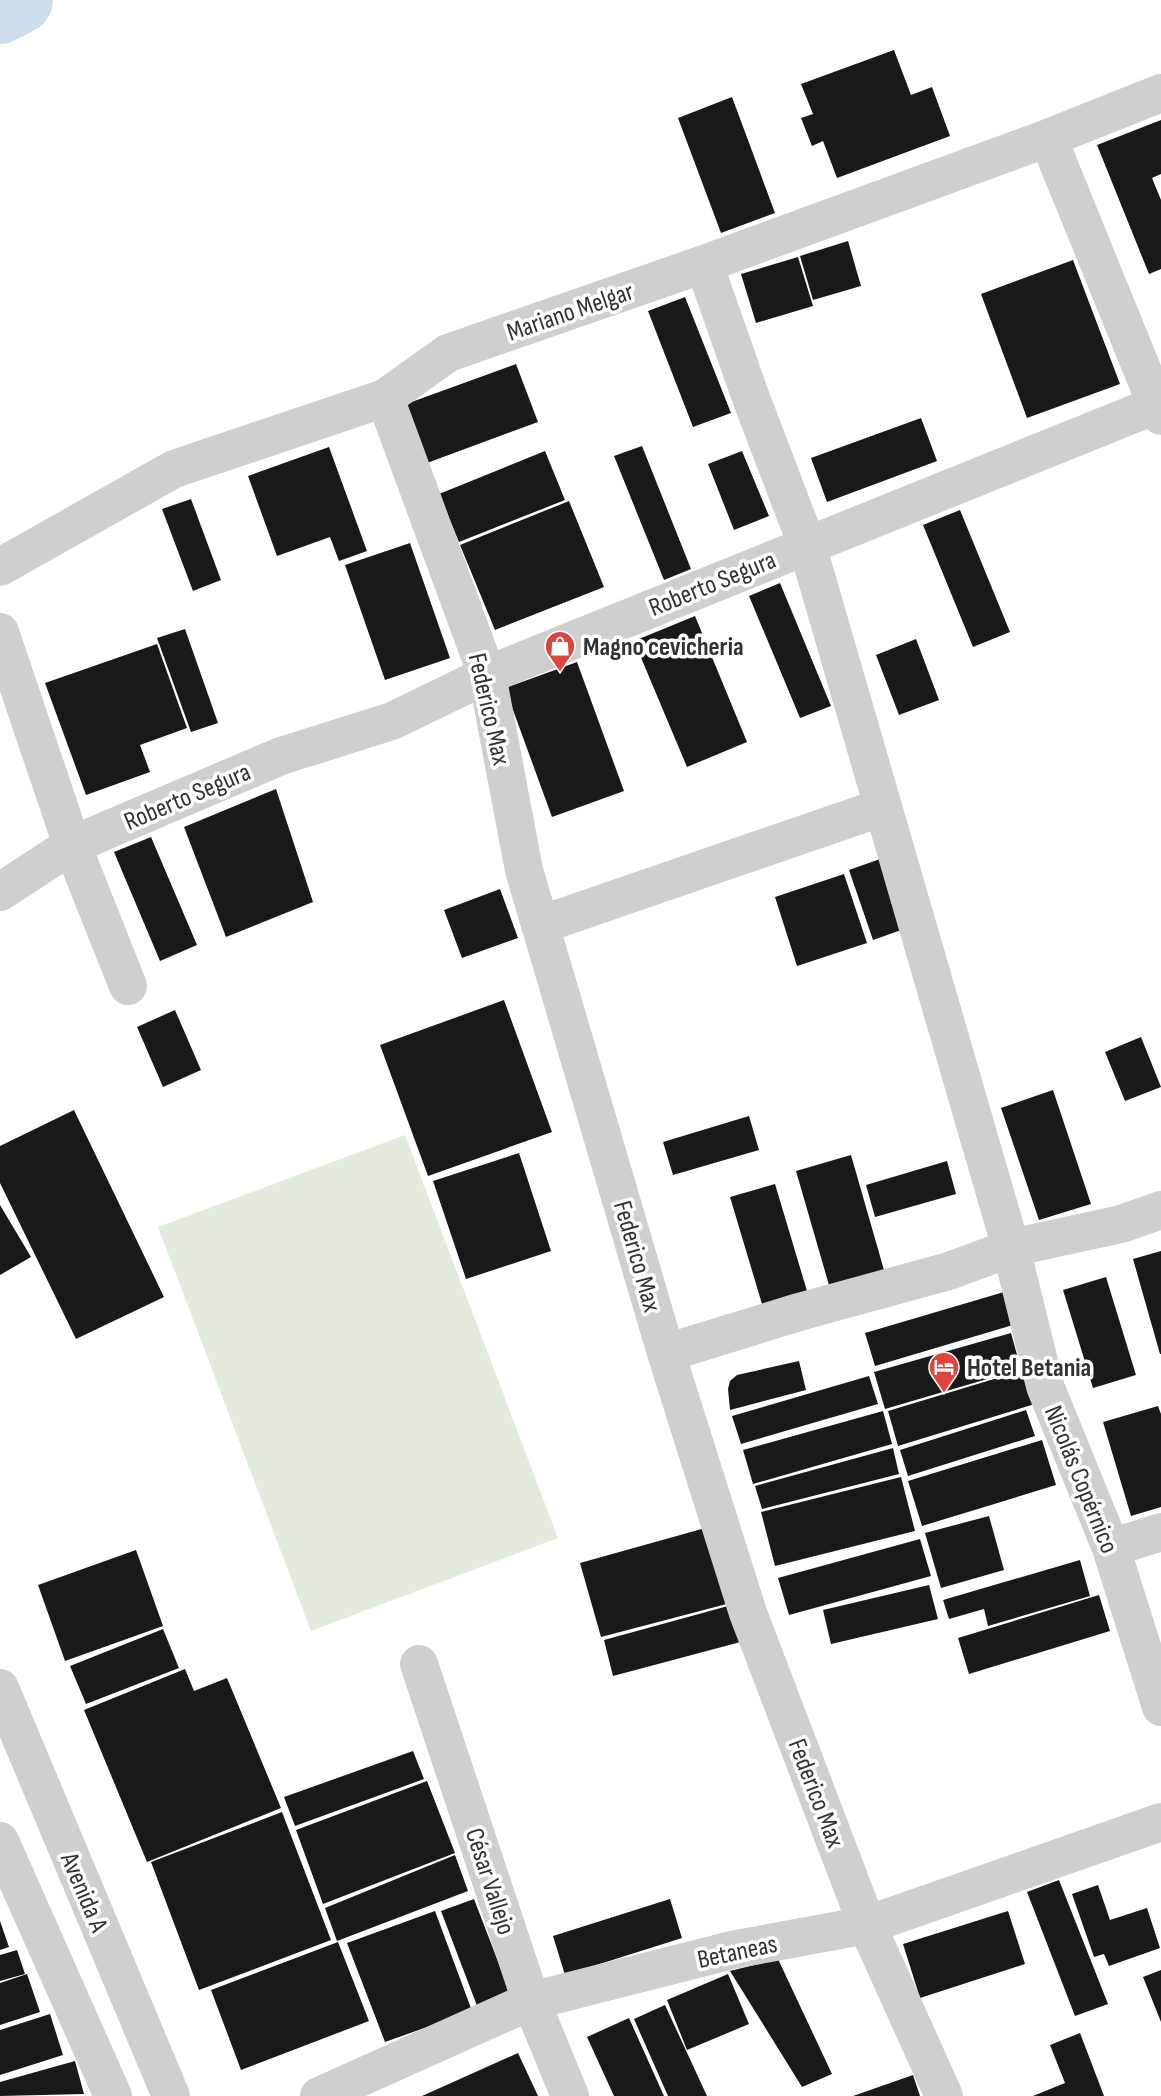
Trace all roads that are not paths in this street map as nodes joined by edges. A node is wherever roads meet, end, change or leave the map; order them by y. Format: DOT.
graph roads {
  1 [pos="1161,93"];
  2 [pos="1048,138"];
  3 [pos="704,264"];
  4 [pos="385,398"];
  5 [pos="1159,408"];
  6 [pos="807,545"];
  7 [pos="0,568"];
  8 [pos="0,632"];
  9 [pos="486,675"];
  10 [pos="883,807"];
  11 [pos="72,845"];
  12 [pos="0,892"];
  13 [pos="540,925"];
  14 [pos="128,986"];
  15 [pos="1161,1210"];
  16 [pos="1011,1248"];
  17 [pos="666,1353"];
  18 [pos="1161,1532"];
  19 [pos="1111,1548"];
  20 [pos="419,1664"];
  21 [pos="0,1688"];
  22 [pos="1161,1707"];
  23 [pos="1161,1822"];
  24 [pos="0,1841"];
  25 [pos="867,1925"];
  26 [pos="531,2001"];
  27 [pos="113,2096"];
  28 [pos="171,2096"];
  29 [pos="318,2096"];
  30 [pos="570,2096"];
  31 [pos="944,2096"];
  1 -- 2 [label="street, Mariano Melgar"];
  2 -- 3 [label="street, Mariano Melgar"];
  2 -- 5 [label="street"];
  3 -- 4 [label="street, Mariano Melgar"];
  3 -- 6 [label="street, Nicolás Copérnico"];
  4 -- 7 [label="street, Mariano Melgar"];
  4 -- 9 [label="street, Federico Max"];
  5 -- 6 [label="street, Roberto Segura"];
  6 -- 9 [label="street, Roberto Segura"];
  6 -- 10 [label="street, Nicolás Copérnico"];
  8 -- 11 [label="street"];
  9 -- 11 [label="street, Roberto Segura"];
  9 -- 13 [label="street, Federico Max"];
  10 -- 13 [label="street"];
  10 -- 16 [label="street, Nicolás Copérnico"];
  11 -- 12 [label="street, Roberto Segura"];
  11 -- 14 [label="street"];
  13 -- 17 [label="street, Federico Max"];
  15 -- 16 [label="street"];
  16 -- 17 [label="street"];
  16 -- 19 [label="street, Nicolás Copérnico"];
  17 -- 25 [label="street, Federico Max"];
  18 -- 19 [label="street"];
  19 -- 22 [label="street, Nicolás Copérnico"];
  20 -- 26 [label="street, César Vallejo"];
  21 -- 28 [label="street, Avenida A"];
  23 -- 25 [label="street, Betaneas"];
  24 -- 27 [label="street"];
  25 -- 26 [label="street, Betaneas"];
  25 -- 31 [label="street, Federico Max"];
  26 -- 29 [label="street, Betaneas"];
  26 -- 30 [label="street, César Vallejo"];
}
